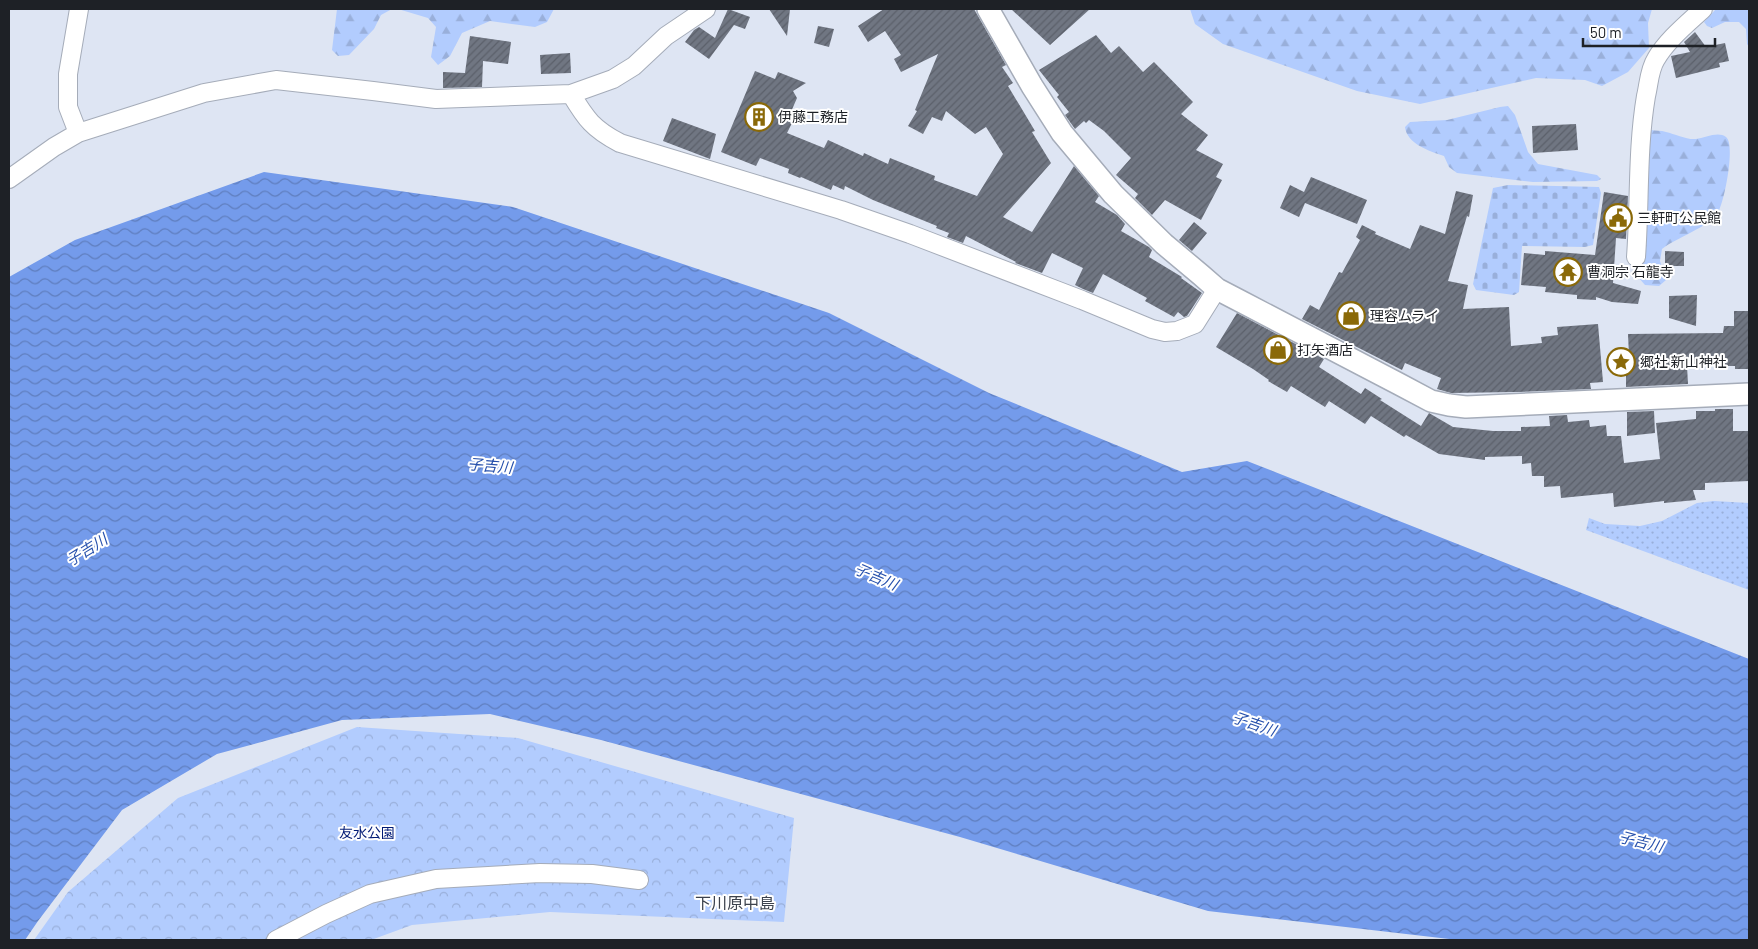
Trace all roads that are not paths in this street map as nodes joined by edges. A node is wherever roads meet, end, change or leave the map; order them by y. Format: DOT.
graph roads {
  1 [pos="79,9"];
  2 [pos="706,9"];
  3 [pos="988,9"];
  4 [pos="1703,9"];
  5 [pos="570,94"];
  6 [pos="78,133"];
  7 [pos="9,178"];
  8 [pos="1636,257"];
  9 [pos="1217,289"];
  10 [pos="1749,394"];
  11 [pos="639,880"];
  12 [pos="276,940"];
  1 -- 6 [label="street"];
  2 -- 5 [label="street"];
  3 -- 9 [label="street"];
  4 -- 8 [label="street"];
  5 -- 6 [label="street"];
  5 -- 9 [label="street"];
  6 -- 7 [label="street"];
  9 -- 10 [label="street"];
  11 -- 12 [label="street"];
}
